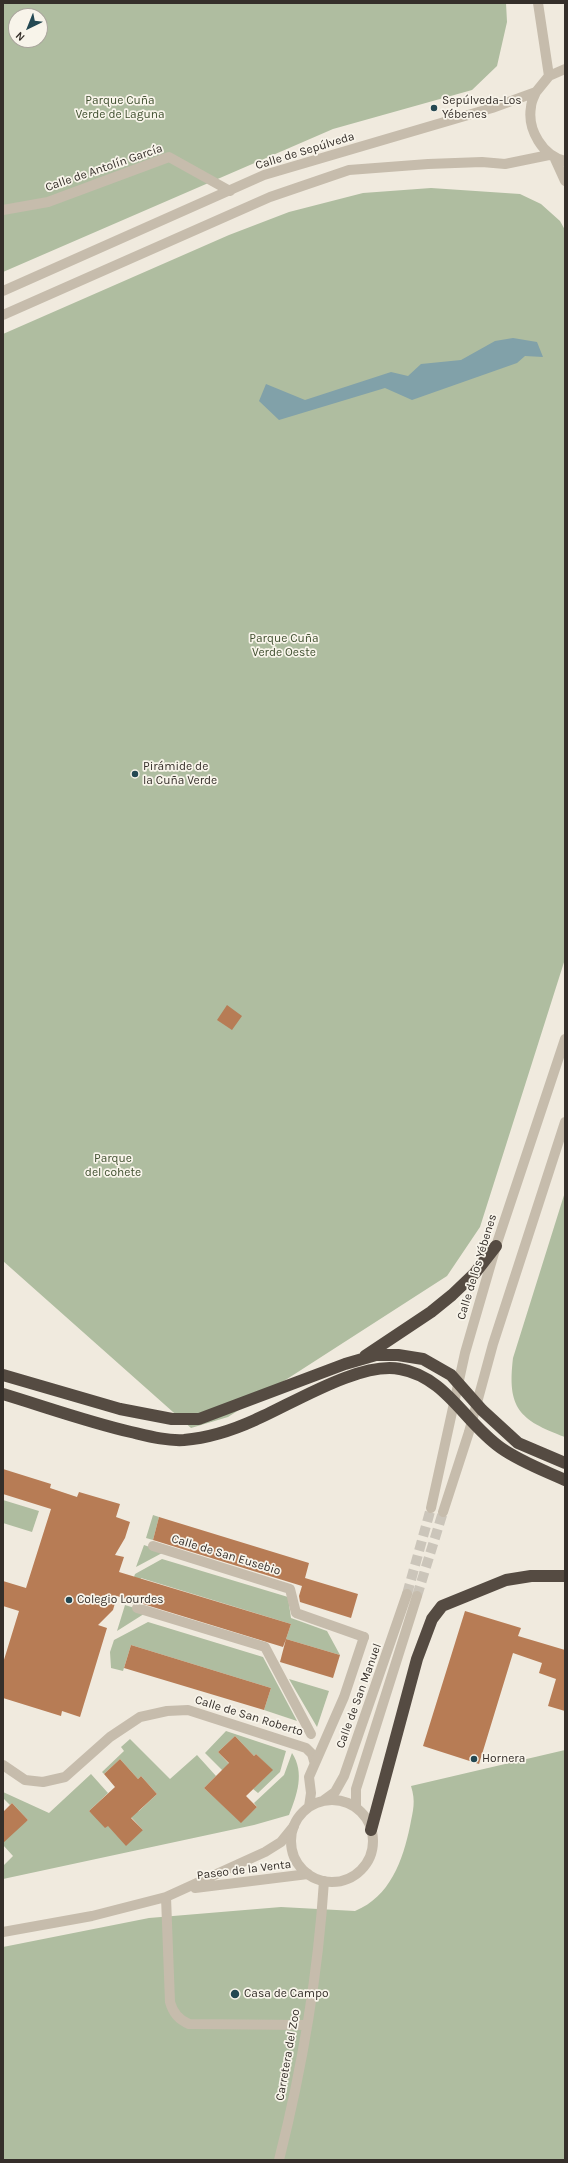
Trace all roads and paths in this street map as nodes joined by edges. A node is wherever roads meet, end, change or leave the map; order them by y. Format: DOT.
graph roads {
  1 [pos="538,3"];
  2 [pos="565,69"];
  3 [pos="549,76"];
  4 [pos="536,92"];
  5 [pos="552,157"];
  6 [pos="565,161"];
  7 [pos="565,181"];
  8 [pos="230,191"];
  9 [pos="3,210"];
  10 [pos="3,291"];
  11 [pos="3,315"];
  12 [pos="565,1039"];
  13 [pos="565,1122"];
  14 [pos="496,1246"];
  15 [pos="358,1360"];
  16 [pos="3,1375"];
  17 [pos="458,1383"];
  18 [pos="3,1394"];
  19 [pos="454,1402"];
  20 [pos="477,1404"];
  21 [pos="472,1421"];
  22 [pos="565,1463"];
  23 [pos="565,1480"];
  24 [pos="431,1508"];
  25 [pos="443,1512"];
  26 [pos="153,1546"];
  27 [pos="565,1571"];
  28 [pos="565,1576"];
  29 [pos="137,1608"];
  30 [pos="311,1734"];
  31 [pos="314,1761"];
  32 [pos="3,1765"];
  33 [pos="324,1800"];
  34 [pos="309,1807"];
  35 [pos="356,1808"];
  36 [pos="294,1826"];
  37 [pos="370,1826"];
  38 [pos="308,1874"];
  39 [pos="324,1881"];
  40 [pos="187,1889"];
  41 [pos="166,1897"];
  42 [pos="3,1932"];
  43 [pos="307,2025"];
  44 [pos="279,2160"];
  1 -- 3 [label="street"];
  2 -- 3 [label="street"];
  3 -- 4 [label="street"];
  4 -- 5 [label="street"];
  4 -- 8 [label="street, Calle de Sepúlveda"];
  5 -- 6 [label="street"];
  5 -- 7 [label="street"];
  5 -- 11 [label="street"];
  8 -- 9 [label="street, Calle de Antolín García"];
  8 -- 10 [label="street, Calle de Sepúlveda"];
  12 -- 14 [label="street, Calle de los Yébenes"];
  13 -- 20 [label="street"];
  14 -- 15 [label="highway"];
  14 -- 17 [label="street, Calle de los Yébenes"];
  15 -- 16 [label="highway"];
  15 -- 17 [label="highway"];
  17 -- 19 [label="street, Calle de los Yébenes"];
  17 -- 20 [label="highway"];
  18 -- 19 [label="highway"];
  19 -- 21 [label="highway"];
  19 -- 24 [label="street, Calle de los Yébenes"];
  20 -- 21 [label="street"];
  20 -- 22 [label="highway"];
  21 -- 23 [label="highway"];
  21 -- 25 [label="street"];
  26 -- 31 [label="street, Calle de San Eusebio"];
  27 -- 37 [label="highway"];
  28 -- 37 [label="highway"];
  29 -- 30 [label="street"];
  31 -- 32 [label="street, Calle de San Roberto"];
  31 -- 34 [label="street"];
  33 -- 34 [label="street"];
  33 -- 35 [label="street"];
  33 -- 35 [label="street, Calle de San Manuel"];
  34 -- 36 [label="street"];
  35 -- 37 [label="street"];
  36 -- 38 [label="street"];
  36 -- 40 [label="street, Paseo de la Venta"];
  37 -- 39 [label="street"];
  38 -- 39 [label="street"];
  38 -- 40 [label="street, Paseo de la Venta"];
  39 -- 43 [label="street, Carretera del Zoo"];
  40 -- 41 [label="street"];
  41 -- 42 [label="street"];
  41 -- 43 [label="street"];
  43 -- 44 [label="street, Carretera del Zoo"];
}
